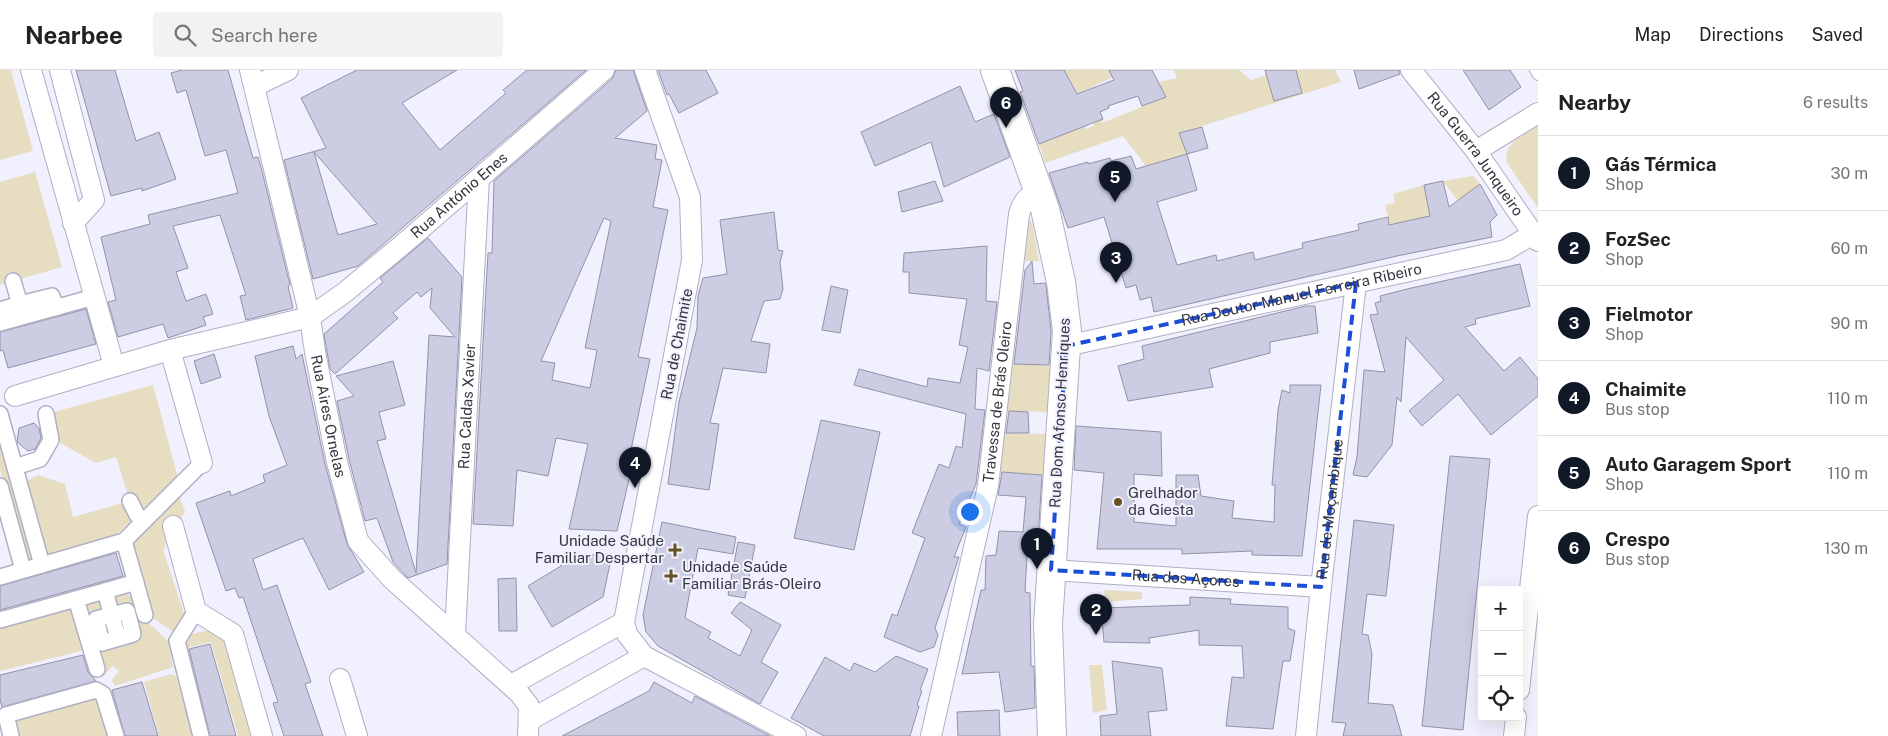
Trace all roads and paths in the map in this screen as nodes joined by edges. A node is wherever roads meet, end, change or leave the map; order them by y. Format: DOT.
graph roads {
  1 [pos="31,70"];
  2 [pos="60,70"];
  3 [pos="288,70"];
  4 [pos="604,70"];
  5 [pos="645,70"];
  6 [pos="995,70"];
  7 [pos="1412,70"];
  8 [pos="1535,70"];
  9 [pos="1538,75"];
  10 [pos="252,78"];
  11 [pos="1538,113"];
  12 [pos="1476,151"];
  13 [pos="479,178"];
  14 [pos="1040,191"];
  15 [pos="73,223"];
  16 [pos="1535,237"];
  17 [pos="13,281"];
  18 [pos="1356,284"];
  19 [pos="94,297"];
  20 [pos="20,304"];
  21 [pos="56,308"];
  22 [pos="0,310"];
  23 [pos="310,317"];
  24 [pos="0,323"];
  25 [pos="1066,346"];
  26 [pos="170,350"];
  27 [pos="114,366"];
  28 [pos="15,396"];
  29 [pos="0,414"];
  30 [pos="46,414"];
  31 [pos="202,463"];
  32 [pos="15,467"];
  33 [pos="0,486"];
  34 [pos="130,501"];
  35 [pos="1538,516"];
  36 [pos="144,521"];
  37 [pos="173,526"];
  38 [pos="124,541"];
  39 [pos="42,565"];
  40 [pos="23,570"];
  41 [pos="1051,570"];
  42 [pos="0,576"];
  43 [pos="136,582"];
  44 [pos="1321,587"];
  45 [pos="105,591"];
  46 [pos="76,599"];
  47 [pos="196,611"];
  48 [pos="145,614"];
  49 [pos="112,615"];
  50 [pos="0,620"];
  51 [pos="624,622"];
  52 [pos="93,633"];
  53 [pos="454,634"];
  54 [pos="644,656"];
  55 [pos="97,669"];
  56 [pos="1521,676"];
  57 [pos="340,679"];
  58 [pos="511,685"];
  59 [pos="1516,721"];
  60 [pos="529,728"];
  61 [pos="11,736"];
  62 [pos="116,736"];
  63 [pos="201,736"];
  64 [pos="262,736"];
  65 [pos="357,736"];
  66 [pos="796,736"];
  67 [pos="931,736"];
  68 [pos="1052,736"];
  69 [pos="1306,736"];
  70 [pos="1514,736"];
  1 -- 15 [label="street"];
  2 -- 15 [label="street"];
  3 -- 10 [label="street"];
  4 -- 13 [label="street, Rua António Enes"];
  5 -- 51 [label="street, Rua de Chaimite"];
  6 -- 14 [label="main road, Rua Dom Afonso Henriques"];
  7 -- 12 [label="street, Rua Guerra Junqueiro"];
  8 -- 9 [label="lane"];
  10 -- 23 [label="street, Rua Aires Ornelas"];
  11 -- 12 [label="street"];
  12 -- 16 [label="street, Rua Guerra Junqueiro"];
  13 -- 23 [label="street, Rua António Enes"];
  13 -- 53 [label="street, Rua Caldas Xavier"];
  14 -- 25 [label="main road, Rua Dom Afonso Henriques"];
  14 -- 67 [label="street, Travessa de Brás Oleiro"];
  15 -- 19 [label="street"];
  16 -- 18 [label="street, Rua Doutor Manuel Ferreira Ribeiro"];
  17 -- 20 [label="street"];
  18 -- 25 [label="street, Rua Doutor Manuel Ferreira Ribeiro"];
  18 -- 44 [label="street, Rua de Moçambique"];
  19 -- 21 [label="street"];
  19 -- 27 [label="street"];
  20 -- 21 [label="street"];
  20 -- 22 [label="street"];
  21 -- 24 [label="street"];
  23 -- 26 [label="street"];
  23 -- 53 [label="street, Rua Aires Ornelas"];
  25 -- 41 [label="main road, Rua Dom Afonso Henriques"];
  26 -- 27 [label="street"];
  26 -- 31 [label="street"];
  27 -- 28 [label="street"];
  29 -- 32 [label="street"];
  30 -- 32 [label="street"];
  31 -- 36 [label="street"];
  32 -- 39 [label="street"];
  33 -- 40 [label="street"];
  34 -- 36 [label="street"];
  35 -- 56 [label="street"];
  36 -- 38 [label="street"];
  37 -- 47 [label="street"];
  38 -- 39 [label="street"];
  38 -- 43 [label="street"];
  39 -- 40 [label="street"];
  40 -- 42 [label="street"];
  41 -- 44 [label="street, Rua dos Açores"];
  41 -- 68 [label="main road, Rua Dom Afonso Henriques"];
  43 -- 45 [label="street"];
  43 -- 48 [label="street"];
  44 -- 69 [label="street, Rua de Moçambique"];
  45 -- 46 [label="street"];
  45 -- 49 [label="street"];
  46 -- 50 [label="street"];
  46 -- 52 [label="street"];
  47 -- 63 [label="street"];
  47 -- 64 [label="street"];
  49 -- 52 [label="street"];
  49 -- 52 [label="street"];
  51 -- 54 [label="street"];
  51 -- 58 [label="street"];
  52 -- 55 [label="street"];
  53 -- 58 [label="street, Rua Aires Ornelas"];
  54 -- 60 [label="street"];
  54 -- 66 [label="street"];
  57 -- 65 [label="street"];
  58 -- 60 [label="street"];
  59 -- 70 [label="street"];
  61 -- 62 [label="street"];
}
